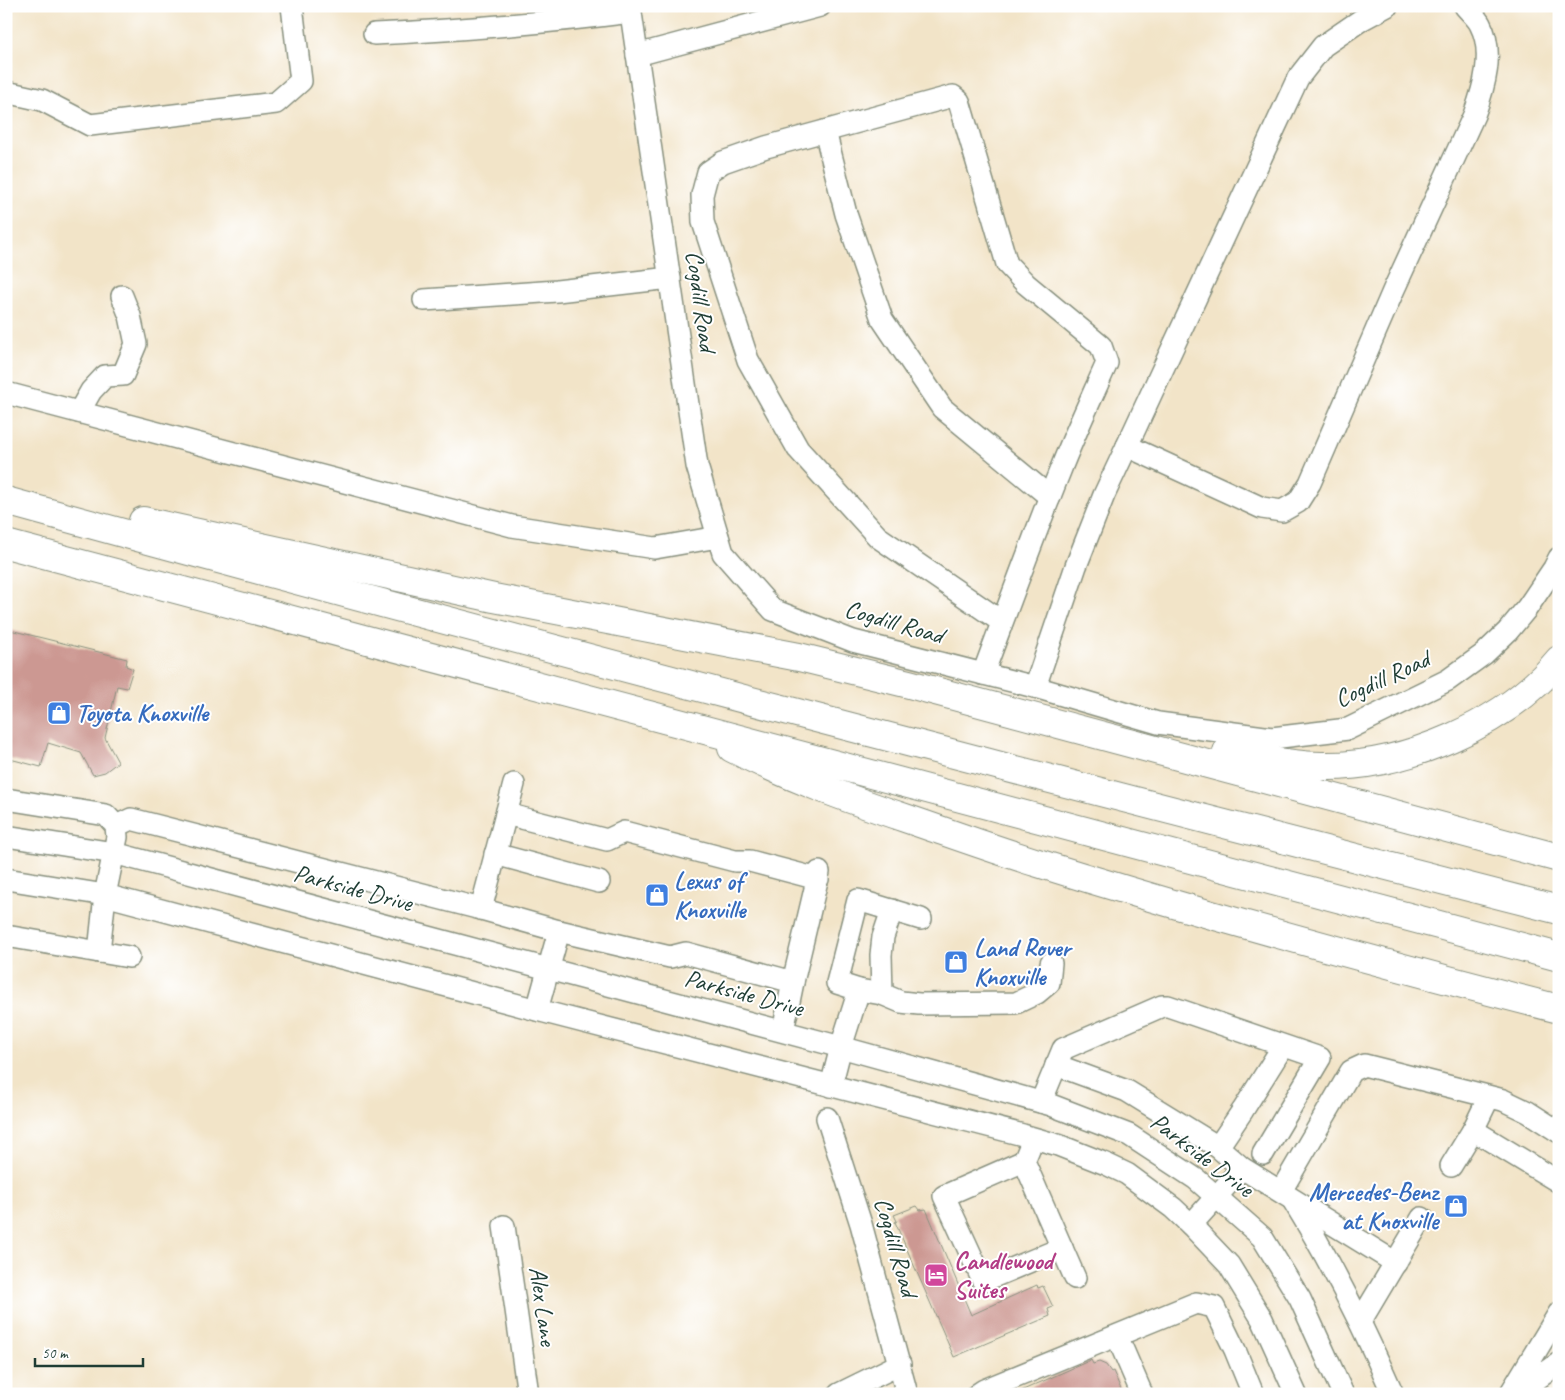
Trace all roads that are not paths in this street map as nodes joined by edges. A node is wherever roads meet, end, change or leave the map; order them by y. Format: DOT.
graph roads {
  1 [pos="292,6"];
  2 [pos="820,6"];
  3 [pos="1387,6"];
  4 [pos="1465,6"];
  5 [pos="631,9"];
  6 [pos="374,34"];
  7 [pos="637,55"];
  8 [pos="6,92"];
  9 [pos="825,131"];
  10 [pos="670,278"];
  11 [pos="122,296"];
  12 [pos="424,300"];
  13 [pos="6,393"];
  14 [pos="79,412"];
  15 [pos="1127,446"];
  16 [pos="6,491"];
  17 [pos="1050,498"];
  18 [pos="6,501"];
  19 [pos="718,537"];
  20 [pos="6,544"];
  21 [pos="1559,558"];
  22 [pos="1002,622"];
  23 [pos="799,657"];
  24 [pos="1559,660"];
  25 [pos="983,674"];
  26 [pos="1035,687"];
  27 [pos="676,721"];
  28 [pos="514,784"];
  29 [pos="6,798"];
  30 [pos="506,814"];
  31 [pos="116,826"];
  32 [pos="6,836"];
  33 [pos="114,854"];
  34 [pos="495,854"];
  35 [pos="1559,858"];
  36 [pos="6,879"];
  37 [pos="599,882"];
  38 [pos="105,895"];
  39 [pos="481,909"];
  40 [pos="892,910"];
  41 [pos="1559,910"];
  42 [pos="921,919"];
  43 [pos="559,930"];
  44 [pos="6,936"];
  45 [pos="99,952"];
  46 [pos="129,957"];
  47 [pos="1559,957"];
  48 [pos="1051,963"];
  49 [pos="549,969"];
  50 [pos="793,982"];
  51 [pos="859,990"];
  52 [pos="882,994"];
  53 [pos="1526,1001"];
  54 [pos="1559,1009"];
  55 [pos="537,1010"];
  56 [pos="1559,1016"];
  57 [pos="783,1032"];
  58 [pos="1283,1046"];
  59 [pos="841,1047"];
  60 [pos="1056,1065"];
  61 [pos="831,1086"];
  62 [pos="1489,1097"];
  63 [pos="1042,1102"];
  64 [pos="827,1118"];
  65 [pos="1473,1130"];
  66 [pos="1559,1132"];
  67 [pos="1034,1138"];
  68 [pos="1218,1147"];
  69 [pos="1263,1154"];
  70 [pos="1024,1161"];
  71 [pos="1451,1166"];
  72 [pos="1242,1168"];
  73 [pos="1559,1182"];
  74 [pos="1286,1195"];
  75 [pos="1216,1196"];
  76 [pos="1422,1218"];
  77 [pos="1191,1225"];
  78 [pos="504,1226"];
  79 [pos="1062,1248"];
  80 [pos="1396,1263"];
  81 [pos="1075,1278"];
  82 [pos="1559,1313"];
  83 [pos="1360,1322"];
  84 [pos="1117,1336"];
  85 [pos="1559,1363"];
  86 [pos="900,1364"];
  87 [pos="1000,1389"];
  88 [pos="528,1394"];
  89 [pos="839,1394"];
  90 [pos="907,1394"];
  91 [pos="978,1394"];
  92 [pos="1142,1394"];
  93 [pos="1254,1394"];
  94 [pos="1296,1394"];
  95 [pos="1343,1394"];
  96 [pos="1392,1394"];
  97 [pos="1510,1394"];
  98 [pos="1516,1394"];
  1 -- 8 [label="street"];
  2 -- 7 [label="street"];
  3 -- 15 [label="street"];
  4 -- 15 [label="street"];
  5 -- 6 [label="street"];
  5 -- 7 [label="street, Cogdill Road"];
  7 -- 10 [label="street, Cogdill Road"];
  9 -- 17 [label="street"];
  9 -- 17 [label="street"];
  9 -- 22 [label="street"];
  10 -- 12 [label="street"];
  10 -- 19 [label="street, Cogdill Road"];
  11 -- 14 [label="street"];
  13 -- 14 [label="street"];
  14 -- 19 [label="street"];
  15 -- 26 [label="street"];
  16 -- 23 [label="highway"];
  17 -- 22 [label="street"];
  18 -- 41 [label="highway"];
  19 -- 25 [label="street, Cogdill Road"];
  20 -- 27 [label="highway"];
  21 -- 26 [label="street, Cogdill Road"];
  22 -- 25 [label="street"];
  23 -- 24 [label="highway"];
  23 -- 35 [label="highway"];
  25 -- 26 [label="street, Cogdill Road"];
  27 -- 47 [label="highway"];
  27 -- 53 [label="highway"];
  28 -- 30 [label="street"];
  29 -- 31 [label="street"];
  30 -- 34 [label="street"];
  30 -- 50 [label="street"];
  31 -- 33 [label="street"];
  31 -- 39 [label="street"];
  32 -- 33 [label="street, Parkside Drive"];
  33 -- 38 [label="street"];
  33 -- 49 [label="street, Parkside Drive"];
  34 -- 37 [label="street"];
  34 -- 39 [label="street"];
  36 -- 38 [label="street"];
  38 -- 45 [label="street"];
  38 -- 55 [label="street"];
  39 -- 43 [label="street"];
  40 -- 42 [label="street"];
  40 -- 51 [label="street"];
  40 -- 52 [label="street"];
  43 -- 49 [label="street"];
  43 -- 50 [label="street"];
  44 -- 45 [label="street"];
  45 -- 46 [label="street"];
  48 -- 52 [label="street"];
  49 -- 55 [label="street"];
  49 -- 57 [label="street, Parkside Drive"];
  50 -- 57 [label="street"];
  51 -- 52 [label="street"];
  51 -- 59 [label="street"];
  53 -- 54 [label="highway"];
  53 -- 56 [label="highway"];
  55 -- 61 [label="street"];
  57 -- 59 [label="street, Parkside Drive"];
  58 -- 60 [label="street"];
  58 -- 68 [label="street"];
  58 -- 69 [label="street"];
  59 -- 61 [label="street"];
  59 -- 63 [label="street, Parkside Drive"];
  60 -- 63 [label="street"];
  60 -- 68 [label="street"];
  61 -- 67 [label="street"];
  62 -- 65 [label="street"];
  62 -- 66 [label="street"];
  62 -- 74 [label="street"];
  63 -- 75 [label="street, Parkside Drive"];
  64 -- 86 [label="street, Cogdill Road"];
  65 -- 71 [label="street"];
  65 -- 73 [label="street"];
  67 -- 70 [label="street"];
  67 -- 77 [label="street"];
  68 -- 72 [label="street"];
  70 -- 79 [label="street"];
  70 -- 79 [label="street"];
  72 -- 74 [label="street"];
  72 -- 75 [label="street"];
  74 -- 80 [label="street"];
  74 -- 83 [label="street"];
  75 -- 77 [label="street"];
  75 -- 95 [label="street, Parkside Drive"];
  76 -- 80 [label="street"];
  77 -- 94 [label="street"];
  78 -- 88 [label="street, Alex Lane"];
  79 -- 81 [label="street"];
  80 -- 83 [label="street"];
  82 -- 97 [label="street"];
  83 -- 96 [label="street"];
  84 -- 87 [label="street"];
  84 -- 92 [label="street"];
  84 -- 93 [label="street"];
  85 -- 98 [label="street"];
  86 -- 89 [label="street"];
  86 -- 90 [label="street, Cogdill Road"];
  87 -- 91 [label="street"];
}
